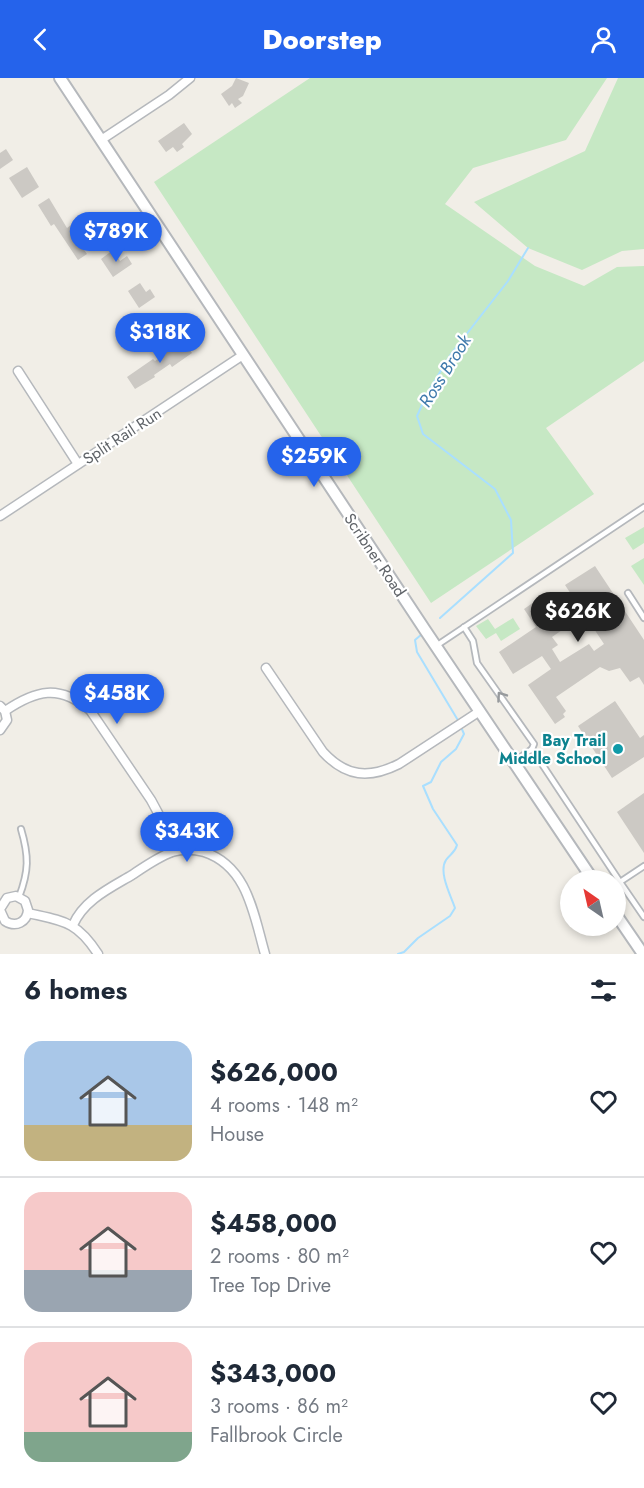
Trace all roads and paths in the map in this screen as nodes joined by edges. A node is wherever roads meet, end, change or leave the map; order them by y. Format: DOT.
graph roads {
  1 [pos="60,78"];
  2 [pos="190,78"];
  3 [pos="101,140"];
  4 [pos="243,356"];
  5 [pos="18,372"];
  6 [pos="78,464"];
  7 [pos="644,507"];
  8 [pos="0,516"];
  9 [pos="628,593"];
  10 [pos="644,618"];
  11 [pos="464,627"];
  12 [pos="436,646"];
  13 [pos="267,668"];
  14 [pos="2,709"];
  15 [pos="480,711"];
  16 [pos="0,730"];
  17 [pos="533,746"];
  18 [pos="513,762"];
  19 [pos="21,829"];
  20 [pos="171,852"];
  21 [pos="644,866"];
  22 [pos="586,870"];
  23 [pos="612,870"];
  24 [pos="626,878"];
  25 [pos="626,890"];
  26 [pos="18,897"];
  27 [pos="0,910"];
  28 [pos="28,913"];
  29 [pos="644,916"];
  30 [pos="73,925"];
  31 [pos="626,930"];
  32 [pos="98,954"];
  33 [pos="266,954"];
  34 [pos="642,954"];
  1 -- 3 [label="street, Scribner Road"];
  2 -- 3 [label="street"];
  3 -- 4 [label="street, Scribner Road"];
  4 -- 6 [label="street, Split Rail Run"];
  4 -- 12 [label="street, Scribner Road"];
  5 -- 6 [label="street"];
  6 -- 8 [label="street, Split Rail Run"];
  7 -- 11 [label="lane"];
  9 -- 10 [label="lane"];
  11 -- 12 [label="lane"];
  17 -- 11 [label="lane, one-way"];
  12 -- 15 [label="street, Scribner Road"];
  13 -- 15 [label="street"];
  14 -- 16 [label="street"];
  14 -- 20 [label="street"];
  15 -- 18 [label="street, Scribner Road"];
  17 -- 18 [label="lane"];
  17 -- 23 [label="lane"];
  18 -- 22 [label="street, Scribner Road"];
  19 -- 26 [label="lane"];
  20 -- 30 [label="street"];
  20 -- 33 [label="street"];
  21 -- 24 [label="lane"];
  25 -- 29 [label="lane"];
  26 -- 27 [label="street"];
  26 -- 28 [label="street"];
  27 -- 28 [label="street"];
  28 -- 30 [label="street"];
  30 -- 32 [label="street"];
  31 -- 34 [label="street"];
}
